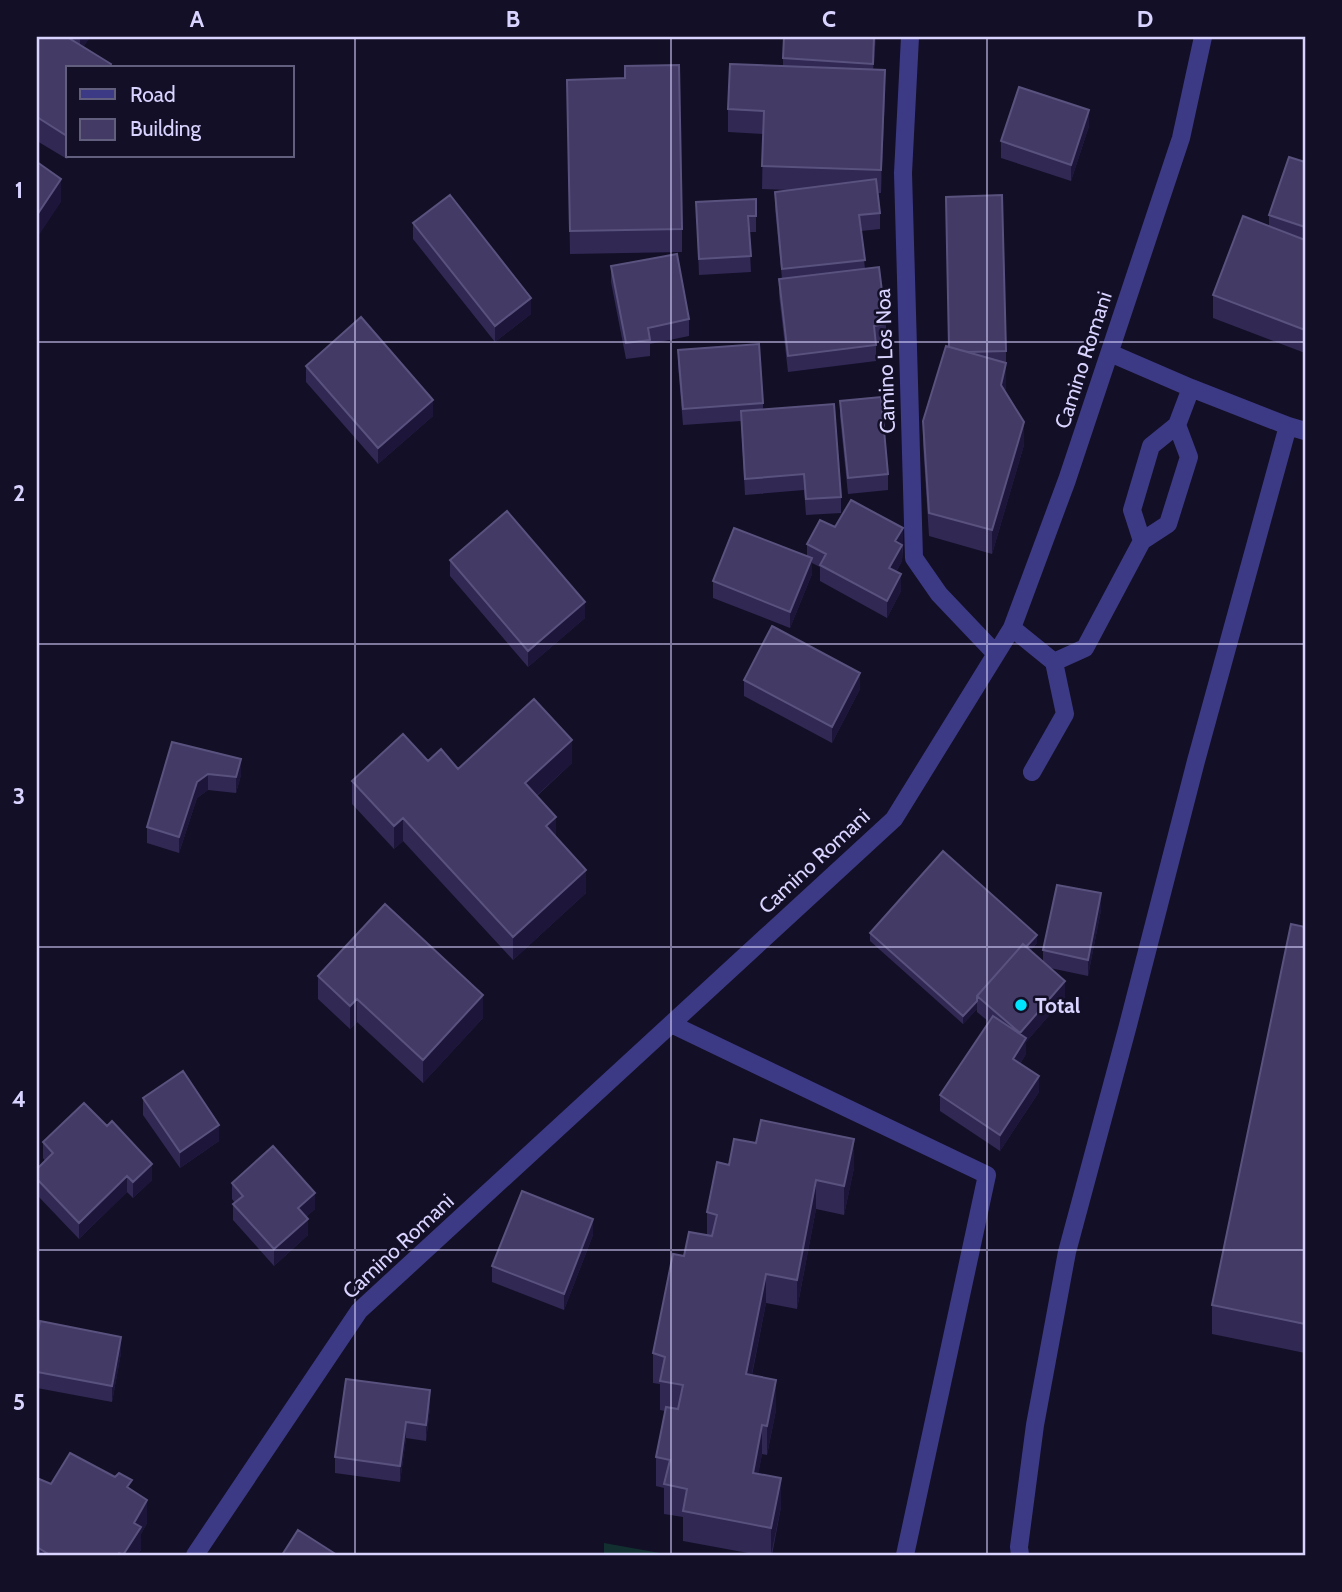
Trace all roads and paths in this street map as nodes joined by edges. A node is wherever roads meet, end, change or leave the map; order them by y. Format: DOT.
graph roads {
  1 [pos="910,37"];
  2 [pos="1203,37"];
  3 [pos="1110,352"];
  4 [pos="1191,388"];
  5 [pos="1177,425"];
  6 [pos="1297,428"];
  7 [pos="1142,541"];
  8 [pos="1012,628"];
  9 [pos="996,654"];
  10 [pos="1054,662"];
  11 [pos="1032,772"];
  12 [pos="671,1024"];
  13 [pos="195,1555"];
  14 [pos="905,1555"];
  15 [pos="1020,1555"];
  1 -- 9 [label="street, Camino Los Noa"];
  2 -- 3 [label="street, Camino Romani"];
  3 -- 4 [label="street"];
  3 -- 8 [label="street, Camino Romani"];
  4 -- 5 [label="street"];
  4 -- 6 [label="street"];
  5 -- 7 [label="street"];
  5 -- 7 [label="street"];
  6 -- 15 [label="street"];
  7 -- 10 [label="street"];
  8 -- 9 [label="street, Camino Romani"];
  8 -- 10 [label="street"];
  9 -- 12 [label="street, Camino Romani"];
  10 -- 11 [label="street"];
  12 -- 13 [label="street, Camino Romani"];
  12 -- 14 [label="street"];
}
